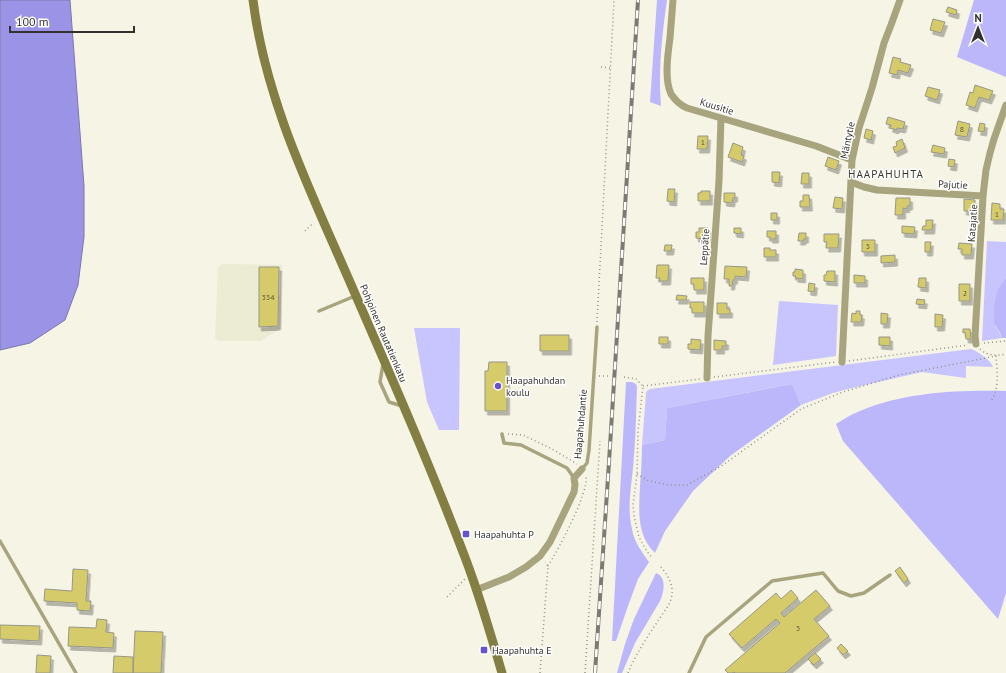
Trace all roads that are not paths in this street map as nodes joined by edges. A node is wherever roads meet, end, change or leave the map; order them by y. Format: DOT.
graph roads {
  1 [pos="253,0"];
  2 [pos="673,0"];
  3 [pos="900,0"];
  4 [pos="1006,105"];
  5 [pos="721,118"];
  6 [pos="852,160"];
  7 [pos="851,182"];
  8 [pos="984,196"];
  9 [pos="356,296"];
  10 [pos="319,311"];
  11 [pos="597,327"];
  12 [pos="976,344"];
  13 [pos="842,362"];
  14 [pos="707,378"];
  15 [pos="502,434"];
  16 [pos="582,469"];
  17 [pos="574,478"];
  18 [pos="0,541"];
  19 [pos="890,575"];
  20 [pos="476,590"];
  21 [pos="76,673"];
  22 [pos="502,673"];
  23 [pos="689,673"];
  1 -- 9 [label="street, Pohjoinen Rautatienkatu"];
  2 -- 5 [label="street, Kuusitie"];
  3 -- 6 [label="street, Mäntytie"];
  4 -- 8 [label="street, Katajatie"];
  5 -- 6 [label="street, Kuusitie"];
  5 -- 14 [label="street, Leppätie"];
  6 -- 7 [label="street, Mäntytie"];
  7 -- 8 [label="street, Pajutie"];
  7 -- 13 [label="street, Mäntytie"];
  8 -- 12 [label="street, Katajatie"];
  9 -- 10 [label="lane"];
  9 -- 20 [label="street, Pohjoinen Rautatienkatu"];
  11 -- 16 [label="lane, Haapahuhdantie"];
  15 -- 17 [label="lane"];
  16 -- 17 [label="street, Haapahuhdantie"];
  17 -- 20 [label="street"];
  18 -- 21 [label="lane"];
  19 -- 23 [label="lane"];
  20 -- 22 [label="street, Pohjoinen Rautatienkatu"];
}
